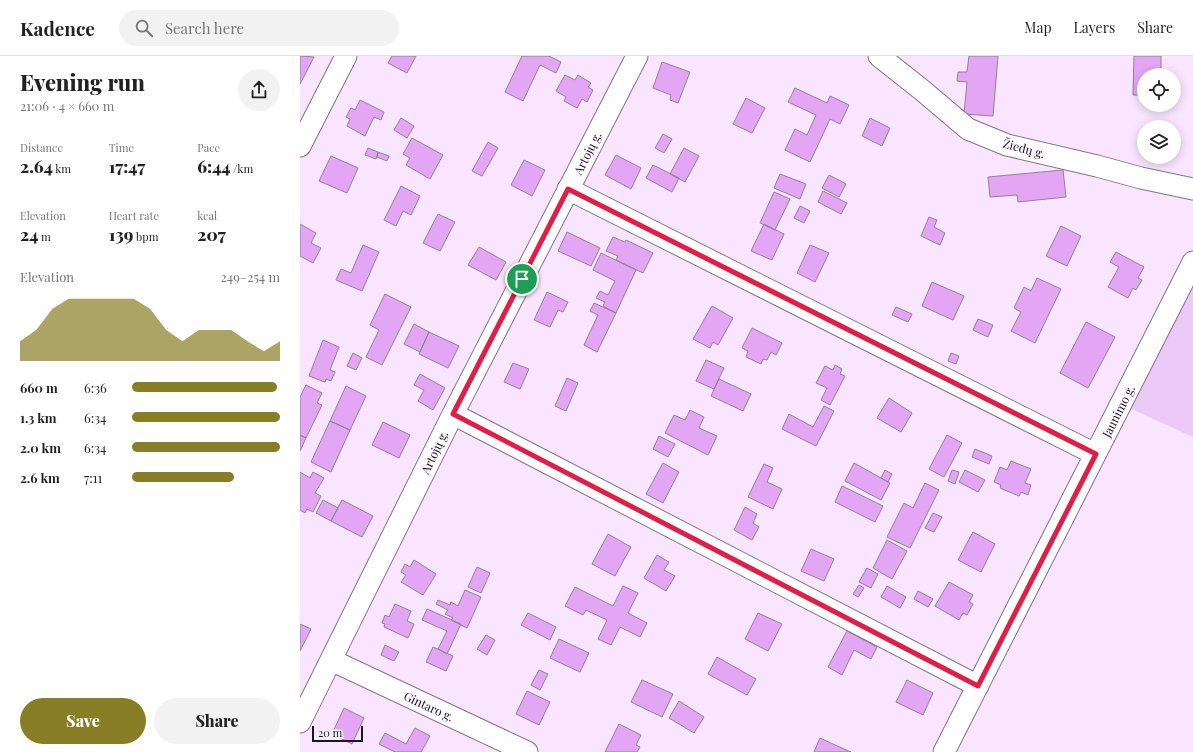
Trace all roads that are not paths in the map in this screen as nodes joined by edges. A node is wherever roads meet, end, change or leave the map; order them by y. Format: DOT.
graph roads {
  1 [pos="346,56"];
  2 [pos="637,56"];
  3 [pos="879,56"];
  4 [pos="300,146"];
  5 [pos="568,189"];
  6 [pos="1193,190"];
  7 [pos="1193,262"];
  8 [pos="453,414"];
  9 [pos="1096,454"];
  10 [pos="331,660"];
  11 [pos="978,686"];
  12 [pos="300,722"];
  13 [pos="528,752"];
  14 [pos="944,752"];
  1 -- 4 [label="street"];
  2 -- 5 [label="street, Artojų g."];
  3 -- 6 [label="street, Žiedų g."];
  5 -- 8 [label="street, Artojų g."];
  5 -- 9 [label="street"];
  7 -- 9 [label="street, Jaunimo g."];
  8 -- 10 [label="street, Artojų g."];
  8 -- 11 [label="street"];
  9 -- 11 [label="street, Jaunimo g."];
  10 -- 12 [label="street, Artojų g."];
  10 -- 13 [label="street, Gintaro g."];
  11 -- 14 [label="street, Jaunimo g."];
}
